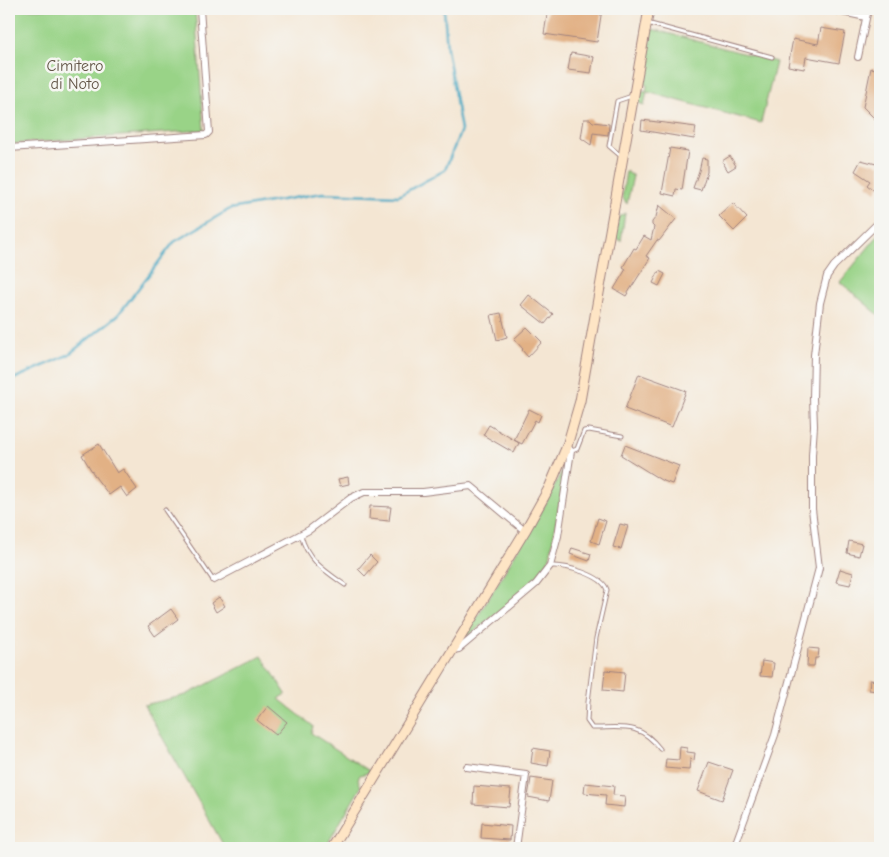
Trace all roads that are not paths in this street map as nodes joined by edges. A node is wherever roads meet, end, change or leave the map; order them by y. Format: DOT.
graph roads {
  1 [pos="200,9"];
  2 [pos="649,9"];
  3 [pos="828,9"];
  4 [pos="868,9"];
  5 [pos="866,17"];
  6 [pos="647,23"];
  7 [pos="772,57"];
  8 [pos="858,57"];
  9 [pos="633,96"];
  10 [pos="9,148"];
  11 [pos="623,158"];
  12 [pos="880,221"];
  13 [pos="622,436"];
  14 [pos="569,449"];
  15 [pos="165,510"];
  16 [pos="525,531"];
  17 [pos="301,535"];
  18 [pos="550,566"];
  19 [pos="214,580"];
  20 [pos="345,585"];
  21 [pos="452,650"];
  22 [pos="660,749"];
  23 [pos="467,767"];
  24 [pos="332,848"];
  25 [pos="516,848"];
  26 [pos="734,848"];
  1 -- 10 [label="street"];
  2 -- 6 [label="main road"];
  3 -- 5 [label="street"];
  4 -- 5 [label="street"];
  5 -- 8 [label="street"];
  6 -- 7 [label="lane"];
  6 -- 9 [label="main road"];
  9 -- 11 [label="main road"];
  9 -- 11 [label="lane"];
  11 -- 14 [label="main road"];
  12 -- 26 [label="street"];
  13 -- 14 [label="lane"];
  14 -- 16 [label="main road"];
  14 -- 18 [label="street"];
  15 -- 19 [label="lane"];
  16 -- 17 [label="street"];
  16 -- 21 [label="main road"];
  17 -- 19 [label="street"];
  17 -- 20 [label="lane"];
  18 -- 21 [label="street"];
  18 -- 22 [label="lane"];
  21 -- 24 [label="main road"];
  23 -- 25 [label="street"];
}
